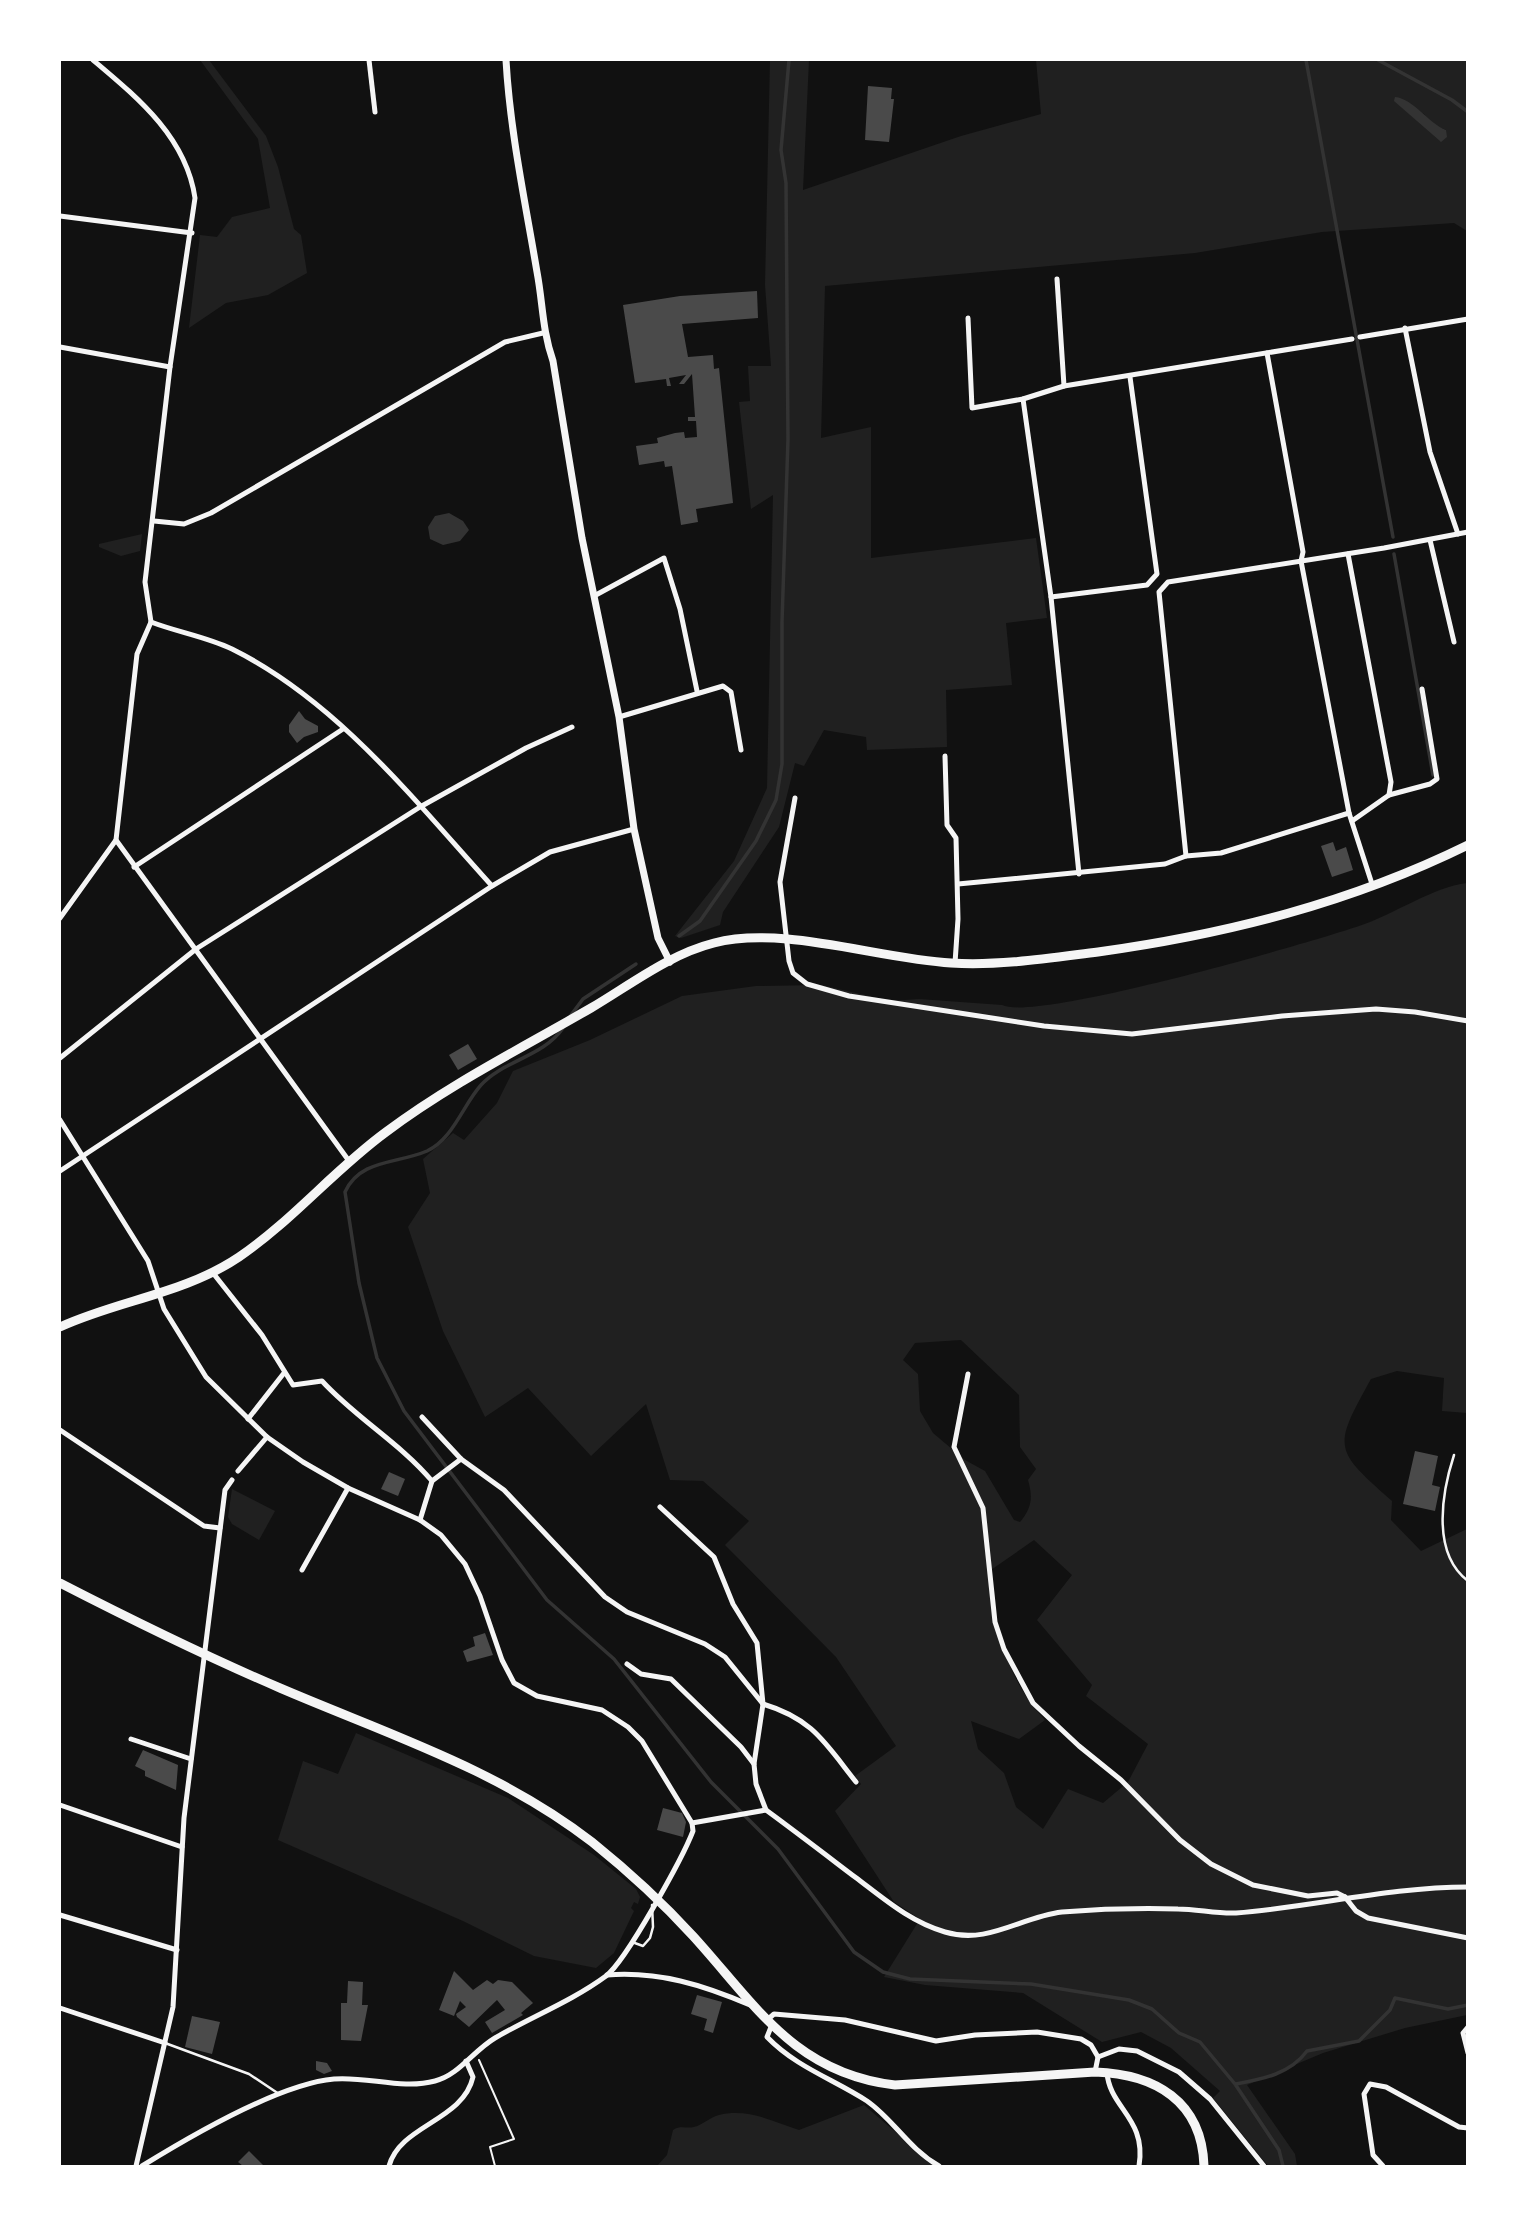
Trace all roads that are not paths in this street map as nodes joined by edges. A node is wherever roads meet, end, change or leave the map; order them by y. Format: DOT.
graph roads {
  1 [pos="93,60"];
  2 [pos="369,60"];
  3 [pos="506,60"];
  4 [pos="375,112"];
  5 [pos="60,216"];
  6 [pos="192,233"];
  7 [pos="1057,279"];
  8 [pos="968,318"];
  9 [pos="1468,320"];
  10 [pos="1405,328"];
  11 [pos="543,333"];
  12 [pos="1360,337"];
  13 [pos="1352,339"];
  14 [pos="60,347"];
  15 [pos="1267,353"];
  16 [pos="170,367"];
  17 [pos="1130,377"];
  18 [pos="1064,386"];
  19 [pos="1023,399"];
  20 [pos="154,521"];
  21 [pos="1468,532"];
  22 [pos="1458,534"];
  23 [pos="1430,540"];
  24 [pos="1348,554"];
  25 [pos="1301,561"];
  26 [pos="594,596"];
  27 [pos="1051,597"];
  28 [pos="151,622"];
  29 [pos="1454,642"];
  30 [pos="1422,689"];
  31 [pos="697,691"];
  32 [pos="619,716"];
  33 [pos="572,727"];
  34 [pos="343,729"];
  35 [pos="741,750"];
  36 [pos="946,756"];
  37 [pos="1390,795"];
  38 [pos="794,798"];
  39 [pos="420,807"];
  40 [pos="1349,813"];
  41 [pos="1352,821"];
  42 [pos="634,829"];
  43 [pos="116,840"];
  44 [pos="1468,845"];
  45 [pos="1186,856"];
  46 [pos="134,867"];
  47 [pos="1079,874"];
  48 [pos="958,884"];
  49 [pos="1372,884"];
  50 [pos="492,886"];
  51 [pos="60,918"];
  52 [pos="784,940"];
  53 [pos="196,949"];
  54 [pos="670,961"];
  55 [pos="955,963"];
  56 [pos="1468,1021"];
  57 [pos="261,1037"];
  58 [pos="60,1058"];
  59 [pos="60,1120"];
  60 [pos="81,1156"];
  61 [pos="349,1161"];
  62 [pos="60,1171"];
  63 [pos="213,1273"];
  64 [pos="159,1295"];
  65 [pos="60,1327"];
  66 [pos="284,1373"];
  67 [pos="968,1374"];
  68 [pos="422,1417"];
  69 [pos="248,1419"];
  70 [pos="60,1430"];
  71 [pos="267,1437"];
  72 [pos="1454,1455"];
  73 [pos="461,1460"];
  74 [pos="238,1471"];
  75 [pos="232,1480"];
  76 [pos="432,1481"];
  77 [pos="348,1488"];
  78 [pos="660,1507"];
  79 [pos="420,1520"];
  80 [pos="220,1528"];
  81 [pos="302,1570"];
  82 [pos="1468,1581"];
  83 [pos="60,1583"];
  84 [pos="204,1654"];
  85 [pos="627,1664"];
  86 [pos="763,1704"];
  87 [pos="131,1738"];
  88 [pos="191,1759"];
  89 [pos="754,1764"];
  90 [pos="856,1783"];
  91 [pos="60,1805"];
  92 [pos="766,1810"];
  93 [pos="692,1823"];
  94 [pos="182,1847"];
  95 [pos="1468,1887"];
  96 [pos="1345,1897"];
  97 [pos="654,1901"];
  98 [pos="60,1915"];
  99 [pos="1468,1938"];
  100 [pos="631,1942"];
  101 [pos="177,1950"];
  102 [pos="607,1975"];
  103 [pos="751,2005"];
  104 [pos="60,2008"];
  105 [pos="768,2024"];
  106 [pos="1468,2026"];
  107 [pos="165,2043"];
  108 [pos="1468,2053"];
  109 [pos="1098,2057"];
  110 [pos="466,2061"];
  111 [pos="1095,2072"];
  112 [pos="1107,2072"];
  113 [pos="280,2096"];
  114 [pos="1468,2128"];
  115 [pos="136,2166"];
  116 [pos="142,2166"];
  117 [pos="389,2166"];
  118 [pos="939,2166"];
  119 [pos="1139,2166"];
  120 [pos="1204,2166"];
  121 [pos="1264,2166"];
  122 [pos="1383,2166"];
  1 -- 6 [label="street"];
  2 -- 4 [label="street"];
  3 -- 11 [label="street"];
  5 -- 6 [label="street"];
  6 -- 16 [label="street"];
  7 -- 18 [label="street"];
  8 -- 19 [label="street"];
  9 -- 10 [label="street"];
  10 -- 12 [label="street"];
  10 -- 22 [label="street"];
  11 -- 20 [label="street"];
  11 -- 26 [label="street"];
  13 -- 15 [label="street"];
  14 -- 16 [label="street"];
  15 -- 17 [label="street"];
  15 -- 25 [label="street"];
  16 -- 20 [label="street"];
  17 -- 18 [label="street"];
  17 -- 27 [label="street"];
  18 -- 19 [label="street"];
  19 -- 27 [label="street"];
  20 -- 28 [label="street"];
  21 -- 22 [label="street"];
  22 -- 23 [label="street"];
  23 -- 24 [label="street"];
  23 -- 29 [label="street"];
  24 -- 25 [label="street"];
  24 -- 37 [label="street"];
  25 -- 40 [label="street"];
  25 -- 45 [label="street"];
  26 -- 31 [label="street"];
  26 -- 32 [label="street"];
  27 -- 47 [label="street"];
  28 -- 34 [label="street"];
  28 -- 43 [label="street"];
  30 -- 37 [label="street"];
  31 -- 32 [label="street"];
  31 -- 35 [label="street"];
  32 -- 42 [label="street"];
  33 -- 39 [label="street"];
  34 -- 39 [label="street"];
  34 -- 46 [label="street"];
  36 -- 48 [label="street"];
  37 -- 41 [label="street"];
  38 -- 52 [label="street"];
  39 -- 50 [label="street"];
  39 -- 53 [label="street"];
  40 -- 41 [label="street"];
  40 -- 45 [label="street"];
  41 -- 49 [label="street"];
  42 -- 50 [label="street"];
  42 -- 54 [label="street"];
  43 -- 46 [label="street"];
  43 -- 51 [label="street"];
  44 -- 49 [label="main road"];
  45 -- 47 [label="street"];
  46 -- 53 [label="street"];
  47 -- 48 [label="street"];
  48 -- 55 [label="street"];
  49 -- 55 [label="main road"];
  50 -- 57 [label="street"];
  52 -- 54 [label="main road"];
  52 -- 55 [label="main road"];
  52 -- 56 [label="street"];
  53 -- 57 [label="street"];
  53 -- 58 [label="street"];
  54 -- 61 [label="main road"];
  57 -- 60 [label="street"];
  57 -- 61 [label="street"];
  59 -- 60 [label="street"];
  60 -- 62 [label="street"];
  60 -- 64 [label="street"];
  61 -- 63 [label="main road"];
  63 -- 64 [label="main road"];
  63 -- 66 [label="street"];
  64 -- 65 [label="main road"];
  64 -- 69 [label="street"];
  66 -- 69 [label="street"];
  66 -- 76 [label="street"];
  67 -- 96 [label="street"];
  68 -- 73 [label="street"];
  69 -- 71 [label="street"];
  70 -- 80 [label="street"];
  71 -- 74 [label="street"];
  71 -- 77 [label="street"];
  72 -- 82 [label="lane"];
  73 -- 76 [label="street"];
  73 -- 86 [label="street"];
  75 -- 80 [label="street"];
  76 -- 79 [label="street"];
  77 -- 79 [label="street"];
  77 -- 81 [label="street"];
  78 -- 86 [label="street"];
  79 -- 93 [label="street"];
  80 -- 84 [label="street"];
  83 -- 84 [label="main road"];
  84 -- 88 [label="street"];
  84 -- 97 [label="main road"];
  85 -- 89 [label="street"];
  86 -- 89 [label="street"];
  86 -- 90 [label="street"];
  87 -- 88 [label="street"];
  88 -- 94 [label="street"];
  89 -- 92 [label="street"];
  91 -- 94 [label="street"];
  92 -- 93 [label="street"];
  92 -- 96 [label="street"];
  93 -- 97 [label="street"];
  94 -- 101 [label="street"];
  95 -- 96 [label="street"];
  96 -- 99 [label="street"];
  97 -- 100 [label="street"];
  97 -- 100 [label="lane"];
  97 -- 103 [label="main road"];
  98 -- 101 [label="street"];
  100 -- 102 [label="street"];
  101 -- 107 [label="street"];
  102 -- 103 [label="street"];
  102 -- 110 [label="street"];
  103 -- 105 [label="main road"];
  104 -- 107 [label="street"];
  105 -- 109 [label="street"];
  105 -- 111 [label="main road"];
  105 -- 118 [label="street"];
  106 -- 108 [label="street"];
  107 -- 113 [label="lane"];
  107 -- 115 [label="street"];
  109 -- 111 [label="street"];
  109 -- 121 [label="street"];
  110 -- 113 [label="street"];
  110 -- 117 [label="street"];
  111 -- 112 [label="main road"];
  112 -- 119 [label="street"];
  112 -- 120 [label="main road"];
  113 -- 116 [label="street"];
  114 -- 122 [label="street"];
}
